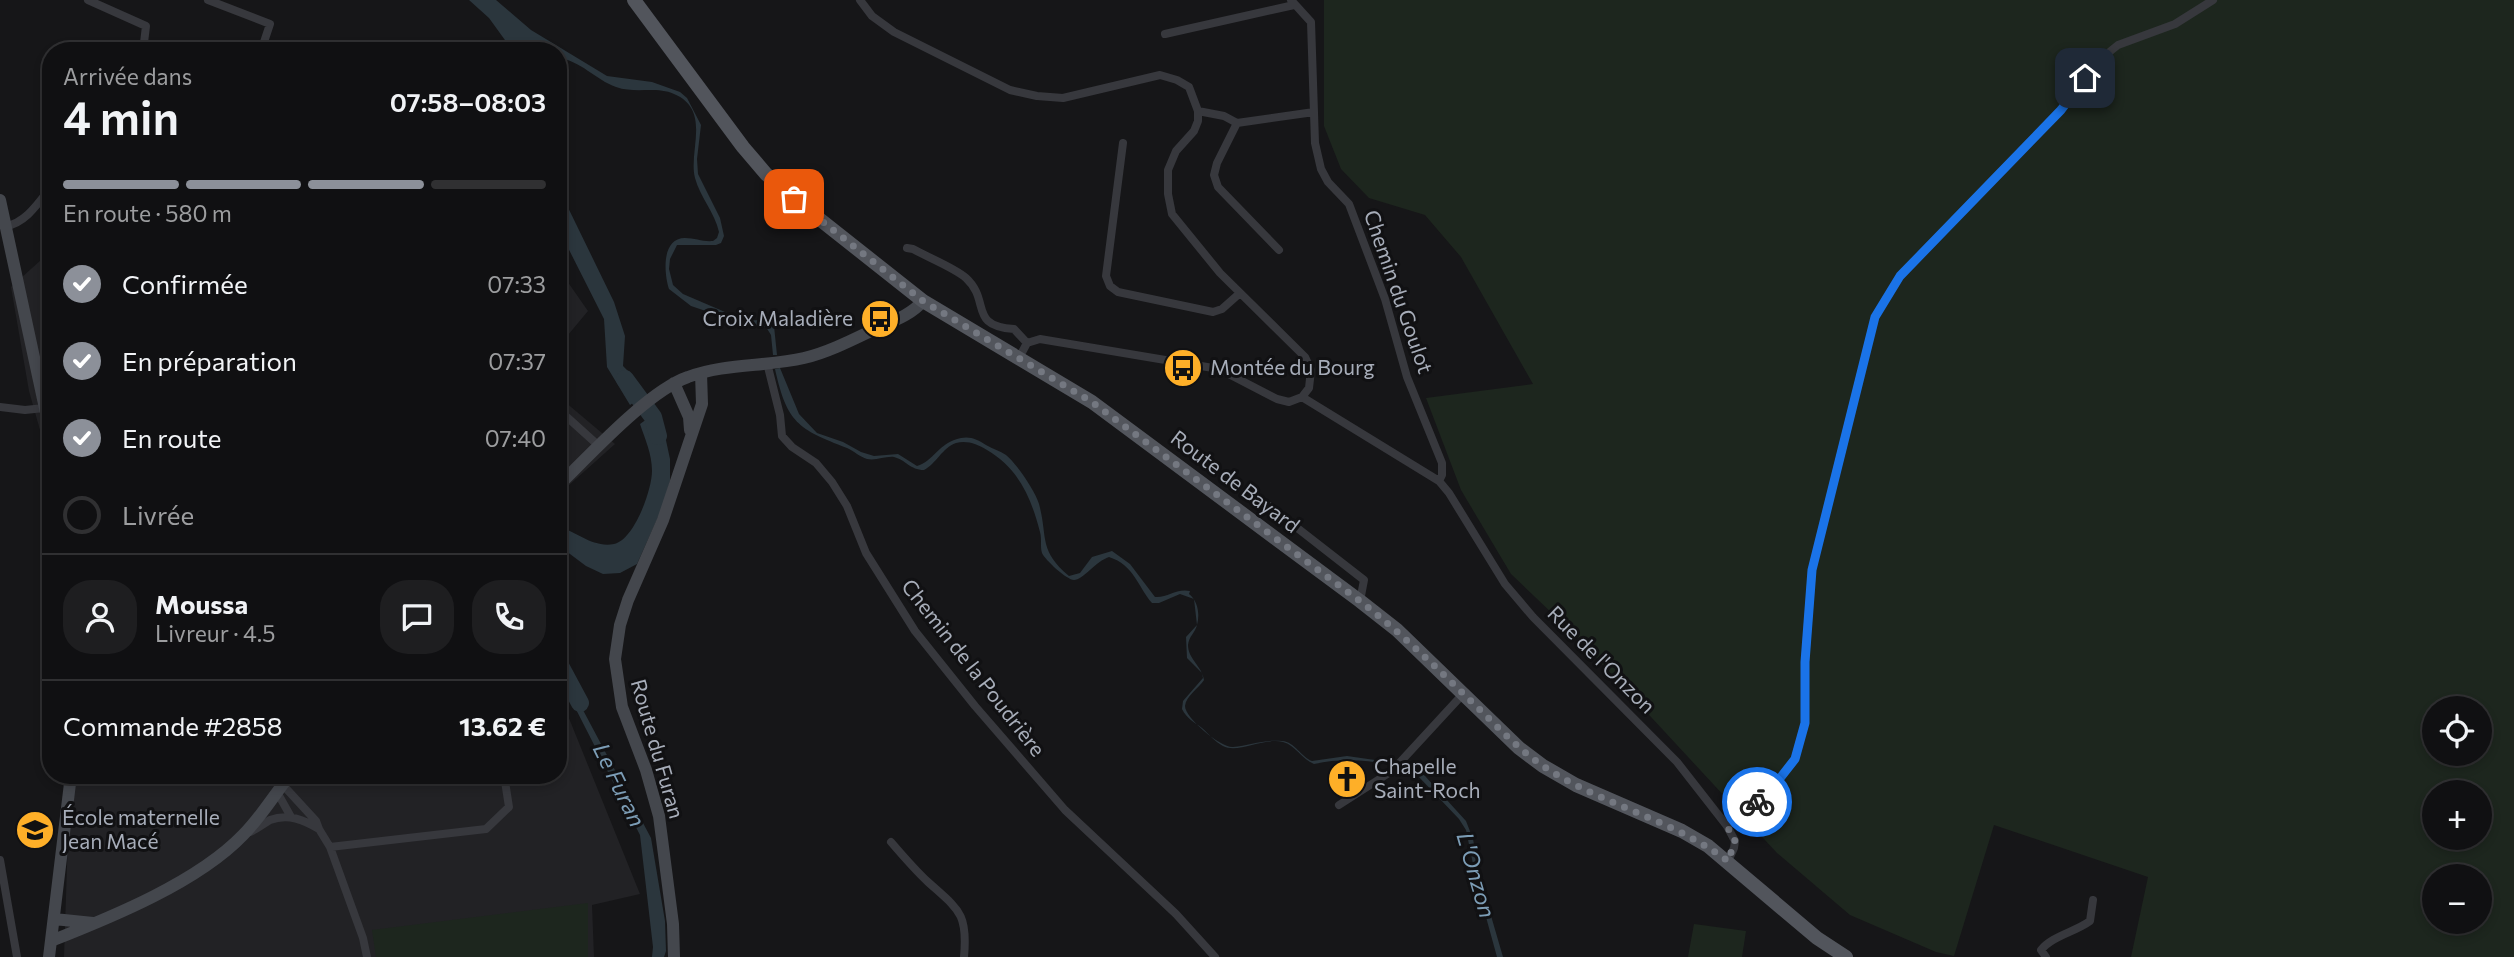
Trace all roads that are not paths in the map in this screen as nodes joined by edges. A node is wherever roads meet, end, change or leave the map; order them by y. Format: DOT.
graph roads {
  1 [pos="88,0"];
  2 [pos="208,0"];
  3 [pos="634,0"];
  4 [pos="860,0"];
  5 [pos="2213,0"];
  6 [pos="1292,3"];
  7 [pos="1165,34"];
  8 [pos="144,42"];
  9 [pos="264,42"];
  10 [pos="1198,111"];
  11 [pos="1314,111"];
  12 [pos="1237,123"];
  13 [pos="1123,143"];
  14 [pos="42,198"];
  15 [pos="0,200"];
  16 [pos="6,226"];
  17 [pos="907,248"];
  18 [pos="1279,250"];
  19 [pos="1240,293"];
  20 [pos="923,301"];
  21 [pos="1027,343"];
  22 [pos="1019,358"];
  23 [pos="767,363"];
  24 [pos="701,373"];
  25 [pos="674,383"];
  26 [pos="1302,397"];
  27 [pos="42,398"];
  28 [pos="0,407"];
  29 [pos="42,408"];
  30 [pos="567,417"];
  31 [pos="690,438"];
  32 [pos="598,446"];
  33 [pos="567,469"];
  34 [pos="567,476"];
  35 [pos="1438,481"];
  36 [pos="1251,492"];
  37 [pos="1360,601"];
  38 [pos="1463,694"];
  39 [pos="70,784"];
  40 [pos="283,784"];
  41 [pos="505,784"];
  42 [pos="1339,805"];
  43 [pos="290,817"];
  44 [pos="1727,826"];
  45 [pos="319,829"];
  46 [pos="244,834"];
  47 [pos="891,842"];
  48 [pos="330,848"];
  49 [pos="0,860"];
  50 [pos="1728,861"];
  51 [pos="2093,900"];
  52 [pos="54,919"];
  53 [pos="96,923"];
  54 [pos="51,941"];
  55 [pos="17,957"];
  56 [pos="49,957"];
  57 [pos="366,957"];
  58 [pos="674,957"];
  59 [pos="964,957"];
  60 [pos="1215,957"];
  61 [pos="1846,957"];
  62 [pos="2046,957"];
  1 -- 8 [label="street"];
  2 -- 9 [label="street"];
  3 -- 20 [label="main road, Route de Bayard"];
  4 -- 10 [label="street"];
  5 -- 44 [label="street"];
  6 -- 7 [label="street"];
  6 -- 11 [label="street, Chemin du Goulot"];
  10 -- 12 [label="street"];
  10 -- 19 [label="street"];
  11 -- 12 [label="street"];
  11 -- 35 [label="street, Chemin du Goulot"];
  12 -- 18 [label="street"];
  13 -- 19 [label="street"];
  14 -- 16 [label="street"];
  15 -- 16 [label="main road"];
  16 -- 27 [label="main road"];
  17 -- 21 [label="street"];
  19 -- 26 [label="street"];
  20 -- 22 [label="main road, Route de Bayard"];
  20 -- 23 [label="main road"];
  21 -- 22 [label="street"];
  21 -- 26 [label="street"];
  22 -- 37 [label="main road, Route de Bayard"];
  23 -- 24 [label="main road"];
  23 -- 60 [label="street, Chemin de la Poudrière"];
  24 -- 25 [label="main road"];
  24 -- 31 [label="main road, Route du Furan"];
  25 -- 31 [label="main road, Route du Furan"];
  25 -- 32 [label="main road"];
  26 -- 35 [label="street"];
  28 -- 29 [label="street"];
  30 -- 32 [label="street"];
  31 -- 58 [label="main road, Route du Furan"];
  32 -- 33 [label="main road"];
  32 -- 34 [label="main road"];
  35 -- 44 [label="street, Rue de l'Onzon"];
  36 -- 37 [label="street"];
  37 -- 38 [label="main road, Route de Bayard"];
  38 -- 42 [label="street"];
  38 -- 50 [label="main road, Route de Bayard"];
  39 -- 52 [label="main road"];
  40 -- 43 [label="street"];
  40 -- 45 [label="street"];
  40 -- 46 [label="main road"];
  41 -- 48 [label="street"];
  43 -- 45 [label="street"];
  43 -- 46 [label="street"];
  44 -- 50 [label="street"];
  45 -- 48 [label="street"];
  46 -- 53 [label="main road"];
  47 -- 59 [label="street"];
  48 -- 57 [label="street"];
  49 -- 55 [label="street"];
  50 -- 61 [label="main road, Route de Bayard"];
  51 -- 62 [label="street"];
  52 -- 53 [label="main road"];
  52 -- 54 [label="main road"];
  53 -- 54 [label="main road"];
  54 -- 56 [label="main road"];
}
